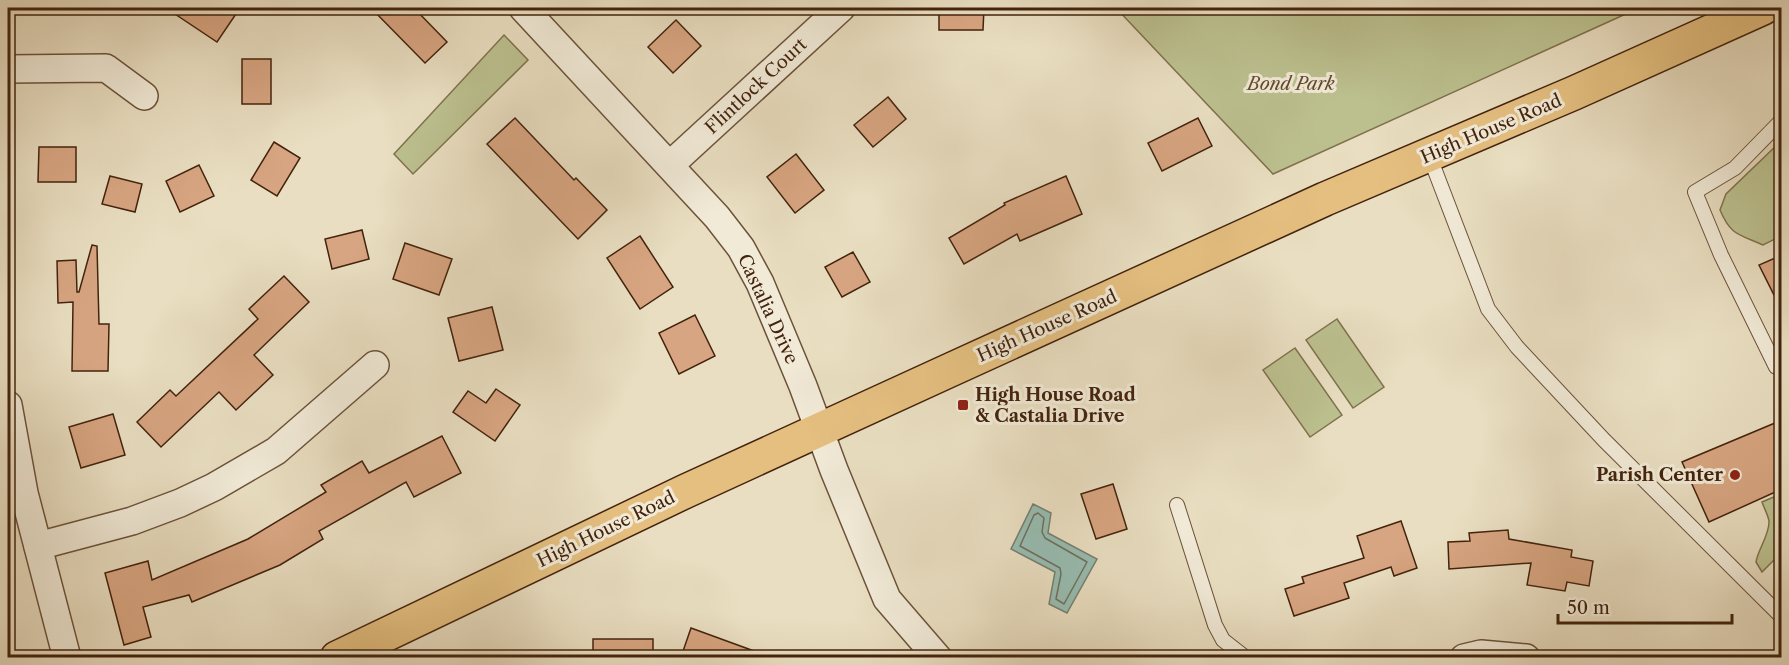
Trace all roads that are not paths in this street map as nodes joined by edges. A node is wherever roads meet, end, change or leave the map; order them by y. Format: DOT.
graph roads {
  1 [pos="523,8"];
  2 [pos="841,8"];
  3 [pos="1762,8"];
  4 [pos="1775,8"];
  5 [pos="1782,22"];
  6 [pos="8,69"];
  7 [pos="144,96"];
  8 [pos="1782,120"];
  9 [pos="1429,155"];
  10 [pos="670,165"];
  11 [pos="375,365"];
  12 [pos="1776,367"];
  13 [pos="8,405"];
  14 [pos="819,430"];
  15 [pos="1177,505"];
  16 [pos="38,546"];
  17 [pos="1782,617"];
  18 [pos="67,657"];
  19 [pos="337,657"];
  20 [pos="938,657"];
  21 [pos="1246,657"];
  22 [pos="1464,657"];
  23 [pos="1526,657"];
  1 -- 10 [label="street, Castalia Drive"];
  2 -- 10 [label="street, Flintlock Court"];
  3 -- 9 [label="main road, High House Road"];
  4 -- 5 [label="lane"];
  6 -- 7 [label="street"];
  8 -- 12 [label="lane"];
  9 -- 14 [label="main road, High House Road"];
  9 -- 17 [label="lane"];
  10 -- 14 [label="street, Castalia Drive"];
  11 -- 16 [label="street"];
  13 -- 16 [label="street"];
  14 -- 19 [label="main road, High House Road"];
  14 -- 20 [label="street, Castalia Drive"];
  15 -- 21 [label="lane"];
  16 -- 18 [label="street"];
  22 -- 23 [label="street"];
}
